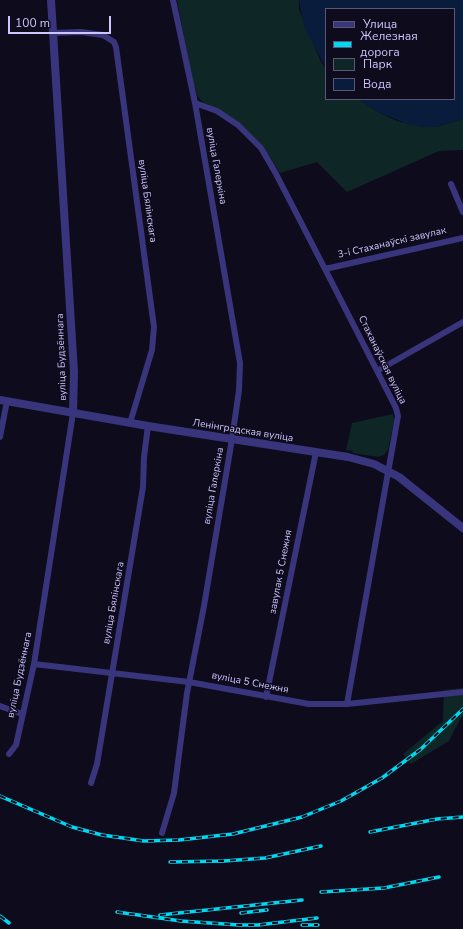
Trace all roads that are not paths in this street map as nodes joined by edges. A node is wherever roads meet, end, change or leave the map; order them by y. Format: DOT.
graph roads {
  1 [pos="51,0"];
  2 [pos="173,0"];
  3 [pos="53,33"];
  4 [pos="194,103"];
  5 [pos="451,184"];
  6 [pos="463,212"];
  7 [pos="463,238"];
  8 [pos="325,269"];
  9 [pos="463,322"];
  10 [pos="377,371"];
  11 [pos="3,401"];
  12 [pos="73,414"];
  13 [pos="130,423"];
  14 [pos="148,426"];
  15 [pos="0,437"];
  16 [pos="232,439"];
  17 [pos="316,452"];
  18 [pos="388,470"];
  19 [pos="463,528"];
  20 [pos="34,664"];
  21 [pos="112,673"];
  22 [pos="189,682"];
  23 [pos="463,692"];
  24 [pos="266,697"];
  25 [pos="347,704"];
  26 [pos="0,706"];
  27 [pos="22,714"];
  28 [pos="9,754"];
  29 [pos="91,783"];
  30 [pos="162,833"];
  1 -- 3 [label="street, вуліца Будзённага"];
  2 -- 4 [label="street, вуліца Галеркіна"];
  3 -- 12 [label="street, вуліца Будзённага"];
  3 -- 13 [label="street, вуліца Бялінскага"];
  4 -- 8 [label="street, Стаханаўская вуліца"];
  4 -- 16 [label="street, вуліца Галеркіна"];
  5 -- 6 [label="street"];
  7 -- 8 [label="street, 3-і Стаханаўскі завулак"];
  8 -- 10 [label="street, Стаханаўская вуліца"];
  9 -- 10 [label="street"];
  10 -- 18 [label="street, Стаханаўская вуліца"];
  11 -- 12 [label="street, Ленінградская вуліца"];
  11 -- 15 [label="street"];
  12 -- 13 [label="street, Ленінградская вуліца"];
  12 -- 20 [label="street, вуліца Будзённага"];
  13 -- 14 [label="street, Ленінградская вуліца"];
  14 -- 16 [label="street, Ленінградская вуліца"];
  14 -- 21 [label="street, вуліца Бялінскага"];
  16 -- 17 [label="street, Ленінградская вуліца"];
  16 -- 22 [label="street, вуліца Галеркіна"];
  17 -- 18 [label="street, Ленінградская вуліца"];
  17 -- 24 [label="street, завулак 5 Снежня"];
  18 -- 19 [label="street, Ленінградская вуліца"];
  18 -- 25 [label="street, Стаханаўская вуліца"];
  20 -- 21 [label="street, вуліца 5 Снежня"];
  20 -- 27 [label="street, вуліца Будзённага"];
  21 -- 22 [label="street, вуліца 5 Снежня"];
  21 -- 29 [label="street, вуліца Бялінскага"];
  22 -- 24 [label="street, вуліца 5 Снежня"];
  22 -- 30 [label="street, вуліца Галеркіна"];
  23 -- 25 [label="street, вуліца 5 Снежня"];
  24 -- 25 [label="street, вуліца 5 Снежня"];
  26 -- 27 [label="street"];
  27 -- 28 [label="street, вуліца Будзённага"];
}
